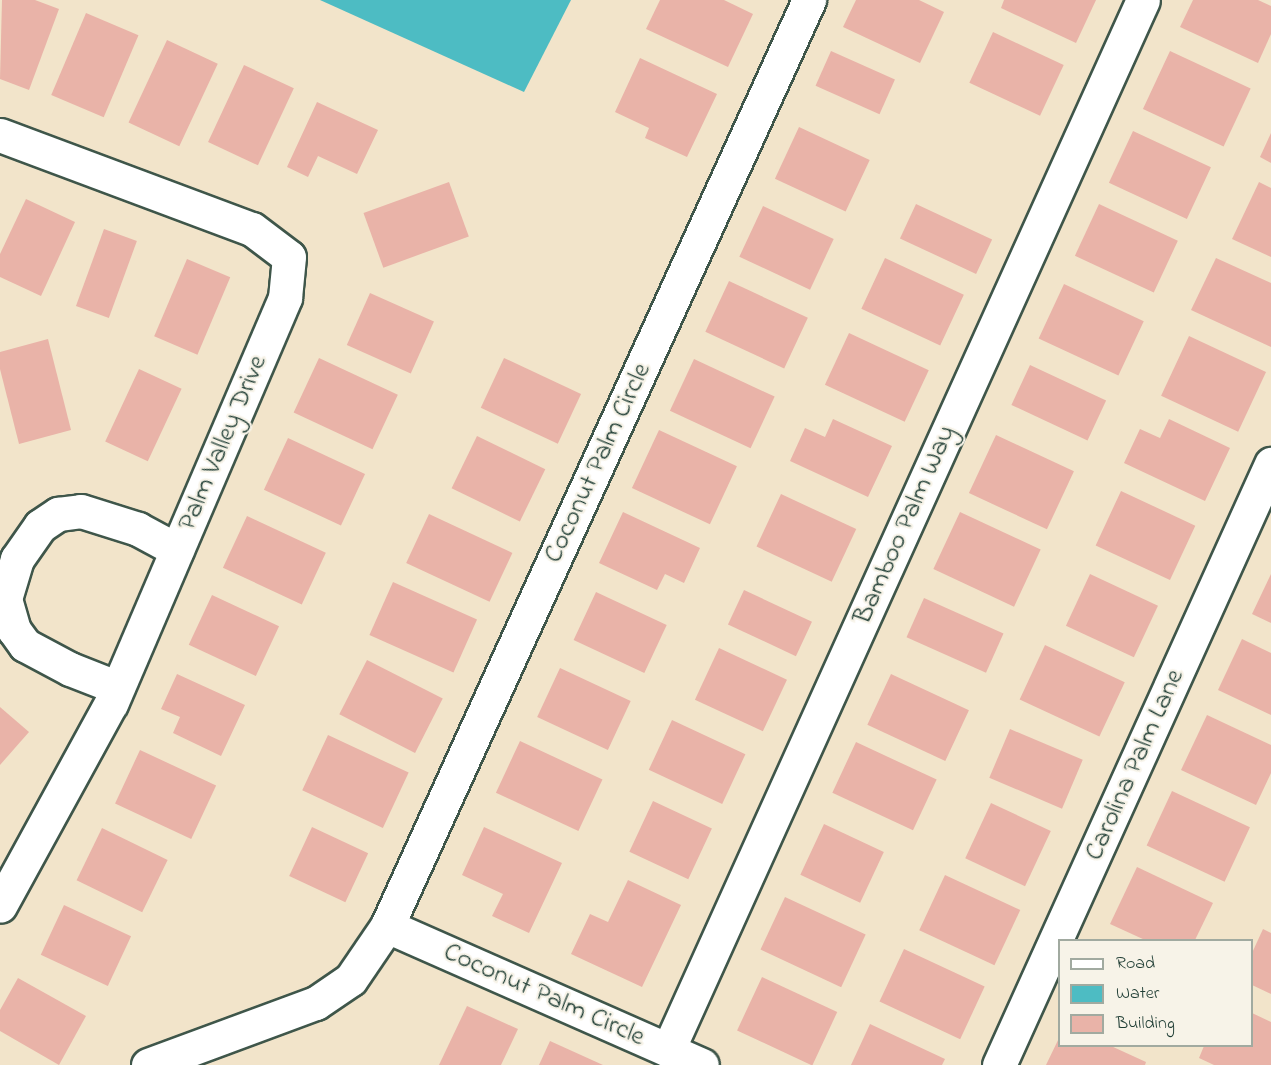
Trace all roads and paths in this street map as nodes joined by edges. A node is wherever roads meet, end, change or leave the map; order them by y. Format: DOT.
graph roads {
  1 [pos="809,0"];
  2 [pos="1143,0"];
  3 [pos="0,135"];
  4 [pos="1271,464"];
  5 [pos="177,550"];
  6 [pos="116,687"];
  7 [pos="0,906"];
  8 [pos="387,926"];
  9 [pos="668,1050"];
  10 [pos="148,1065"];
  11 [pos="702,1065"];
  12 [pos="999,1065"];
  1 -- 8 [label="street, Coconut Palm Circle"];
  2 -- 9 [label="street, Bamboo Palm Way"];
  3 -- 5 [label="street, Palm Valley Drive"];
  4 -- 12 [label="street, Carolina Palm Lane"];
  5 -- 6 [label="street, Palm Valley Drive"];
  5 -- 6 [label="street"];
  6 -- 7 [label="street, Palm Valley Drive"];
  8 -- 9 [label="street, Coconut Palm Circle"];
  8 -- 10 [label="street, Coconut Palm Circle"];
  9 -- 11 [label="street, Coconut Palm Circle"];
}
